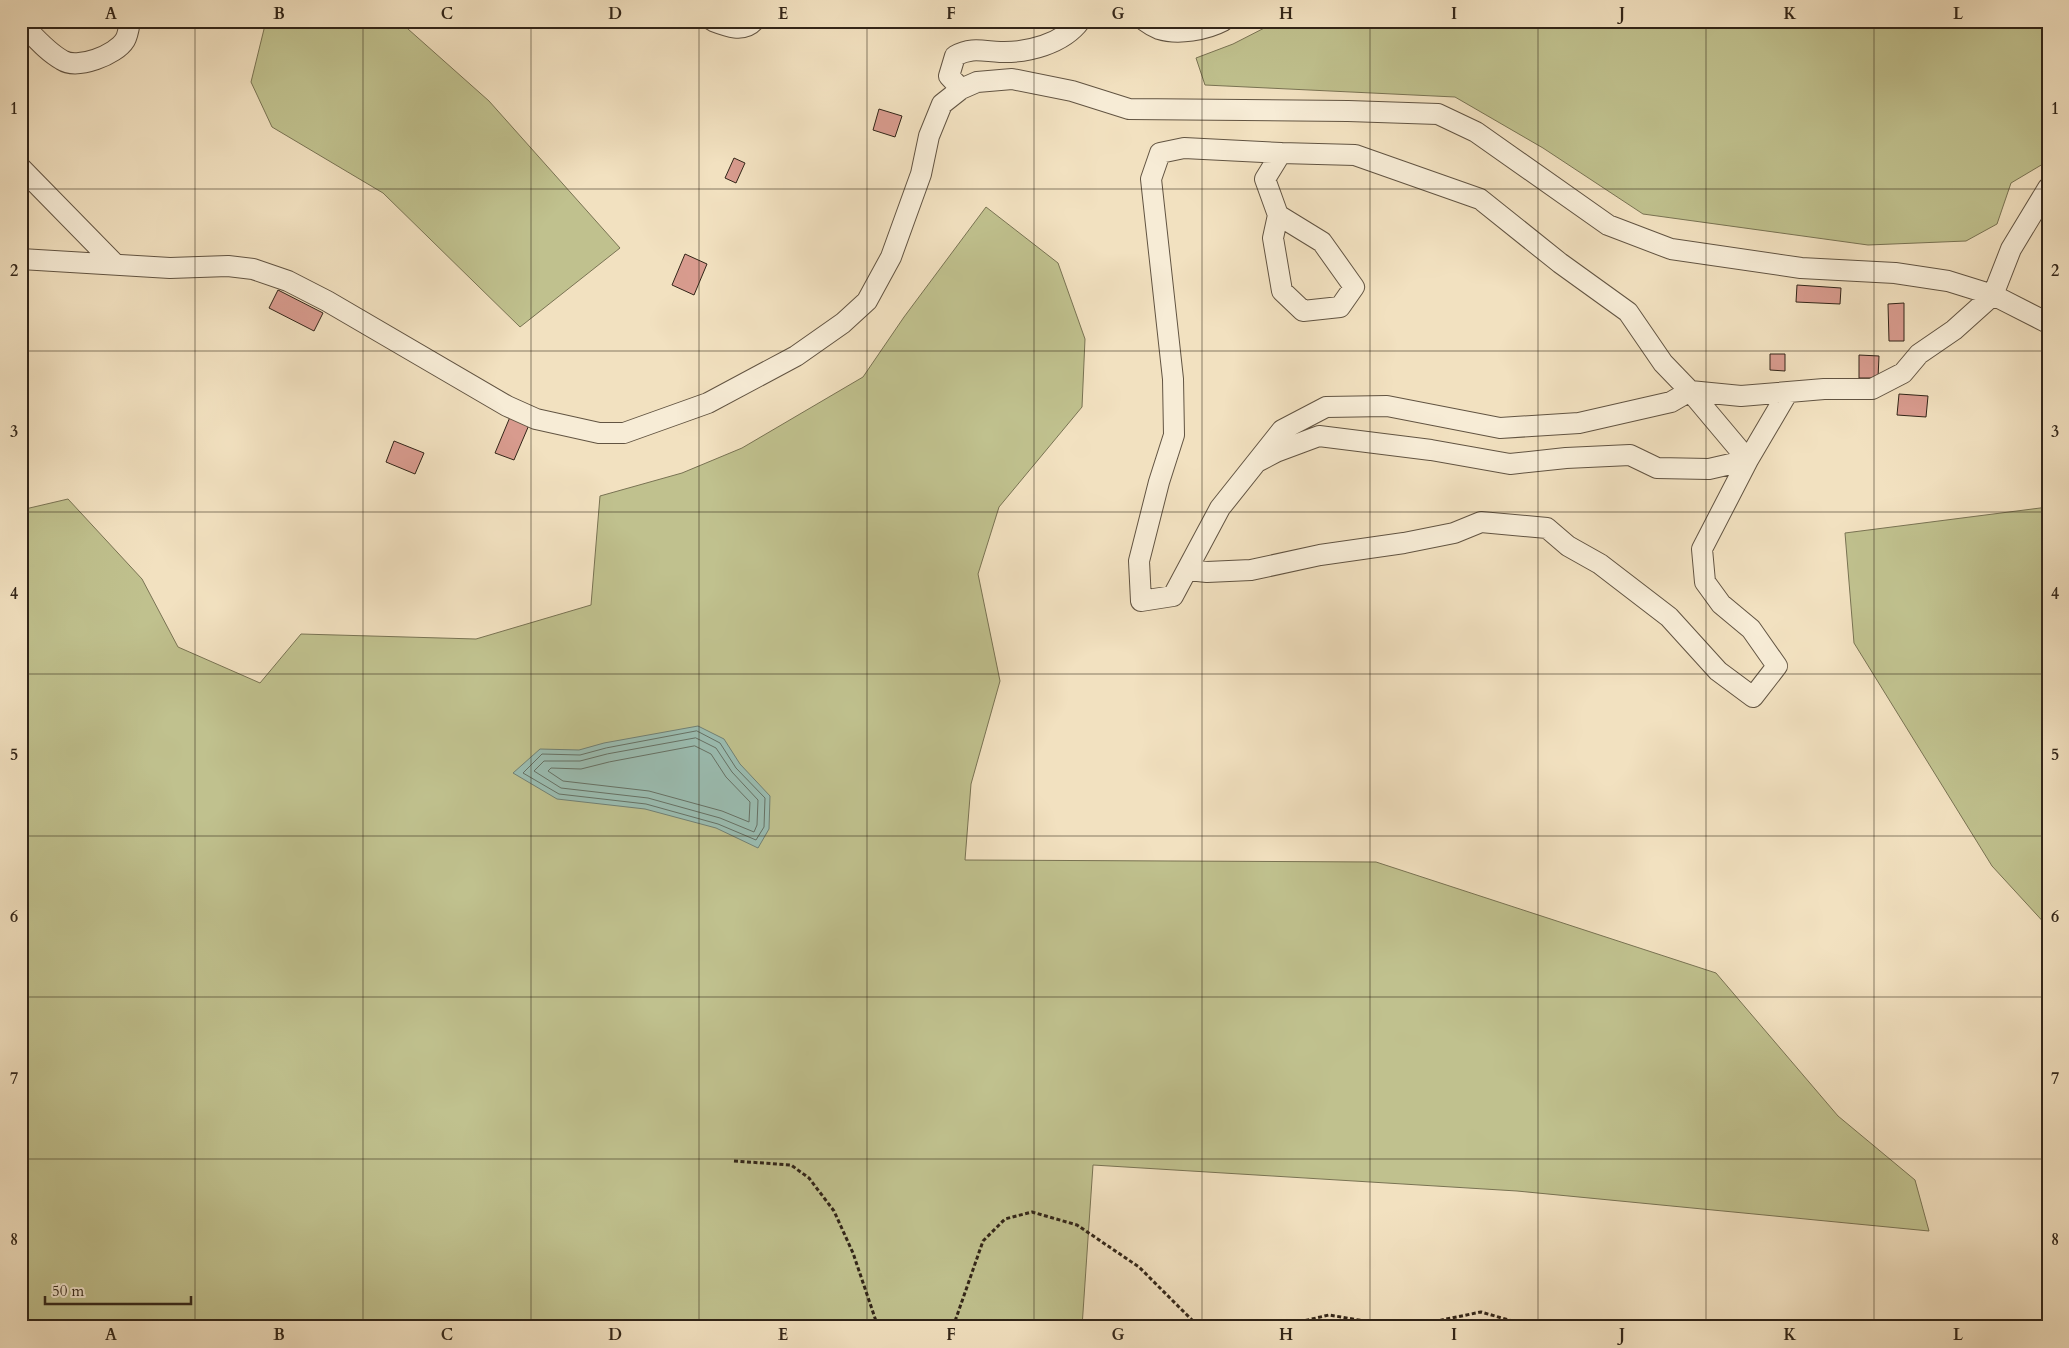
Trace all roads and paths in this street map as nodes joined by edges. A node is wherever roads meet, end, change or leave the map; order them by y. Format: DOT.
graph roads {
  1 [pos="130,21"];
  2 [pos="713,21"];
  3 [pos="754,21"];
  4 [pos="1080,21"];
  5 [pos="1145,21"];
  6 [pos="1222,21"];
  7 [pos="21,23"];
  8 [pos="961,89"];
  9 [pos="1281,153"];
  10 [pos="21,168"];
  11 [pos="2048,188"];
  12 [pos="1278,215"];
  13 [pos="21,259"];
  14 [pos="115,264"];
  15 [pos="1993,295"];
  16 [pos="2048,322"];
  17 [pos="1690,391"];
  18 [pos="1788,392"];
  19 [pos="1748,460"];
  20 [pos="1257,462"];
  21 [pos="1188,570"];
  22 [pos="734,1161"];
  23 [pos="878,1327"];
  24 [pos="953,1327"];
  25 [pos="1199,1327"];
  26 [pos="1294,1327"];
  27 [pos="1533,1327"];
  1 -- 7 [label="street"];
  2 -- 3 [label="street"];
  4 -- 8 [label="street"];
  5 -- 6 [label="street"];
  8 -- 14 [label="street"];
  8 -- 15 [label="street"];
  9 -- 12 [label="street"];
  9 -- 17 [label="street"];
  9 -- 21 [label="street"];
  10 -- 14 [label="street"];
  11 -- 15 [label="street"];
  12 -- 12 [label="street"];
  13 -- 14 [label="street"];
  15 -- 16 [label="street"];
  15 -- 18 [label="street"];
  17 -- 18 [label="street"];
  17 -- 19 [label="street"];
  17 -- 20 [label="street"];
  18 -- 19 [label="street"];
  19 -- 20 [label="street"];
  19 -- 21 [label="street"];
  20 -- 21 [label="street"];
  22 -- 23 [label="path"];
  24 -- 25 [label="path"];
  26 -- 27 [label="path"];
}
